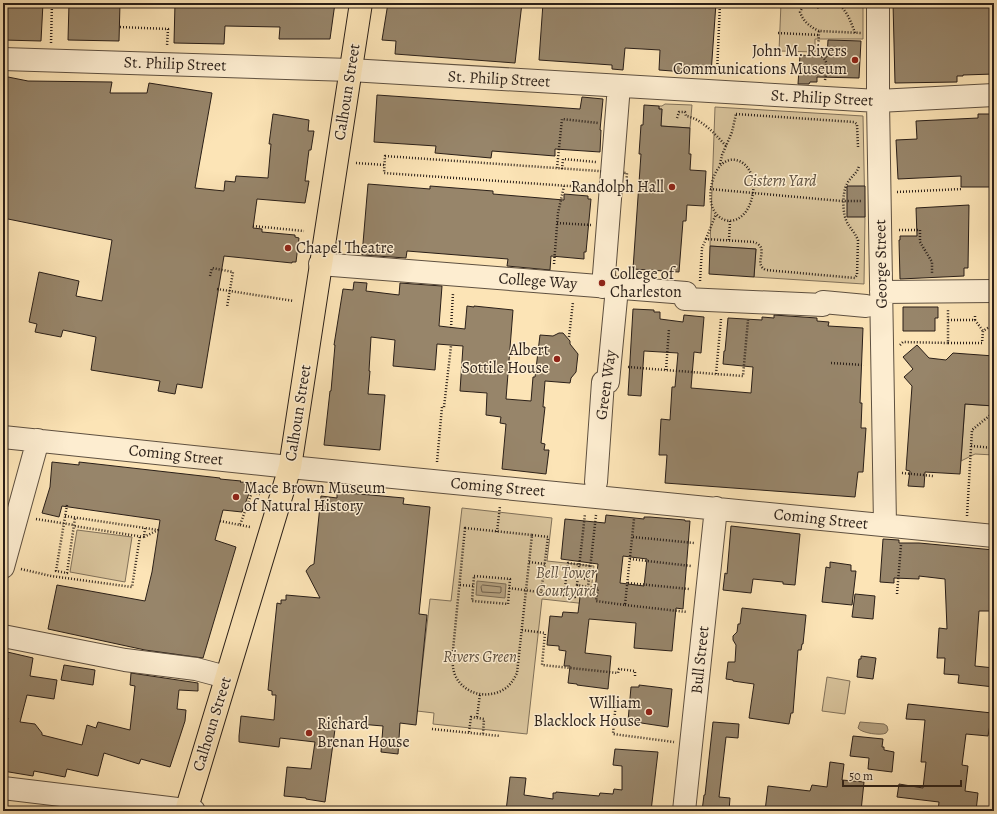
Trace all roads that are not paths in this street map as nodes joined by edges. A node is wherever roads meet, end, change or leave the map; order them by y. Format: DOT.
graph roads {
  1 [pos="361,3"];
  2 [pos="878,3"];
  3 [pos="3,59"];
  4 [pos="350,70"];
  5 [pos="994,95"];
  6 [pos="878,101"];
  7 [pos="617,108"];
  8 [pos="320,264"];
  9 [pos="610,287"];
  10 [pos="994,291"];
  11 [pos="874,299"];
  12 [pos="3,437"];
  13 [pos="38,440"];
  14 [pos="290,467"];
  15 [pos="596,482"];
  16 [pos="716,508"];
  17 [pos="885,525"];
  18 [pos="994,536"];
  19 [pos="10,567"];
  20 [pos="3,636"];
  21 [pos="226,677"];
  22 [pos="3,788"];
  23 [pos="189,811"];
  24 [pos="684,811"];
  1 -- 4 [label="main road, Calhoun Street"];
  2 -- 6 [label="street, George Street"];
  3 -- 4 [label="street, St. Philip Street"];
  4 -- 6 [label="street, St. Philip Street"];
  4 -- 8 [label="main road, Calhoun Street"];
  5 -- 6 [label="street, St. Philip Street"];
  6 -- 11 [label="street, George Street"];
  7 -- 9 [label="street, Green Way"];
  8 -- 9 [label="street, College Way"];
  8 -- 14 [label="main road, Calhoun Street"];
  9 -- 11 [label="street, College Way"];
  9 -- 15 [label="street, Green Way"];
  10 -- 11 [label="street, College Way"];
  11 -- 17 [label="street, George Street"];
  12 -- 13 [label="street, Coming Street"];
  13 -- 14 [label="street, Coming Street"];
  13 -- 19 [label="street"];
  14 -- 16 [label="street, Coming Street"];
  14 -- 21 [label="main road, Calhoun Street"];
  16 -- 17 [label="street, Coming Street"];
  16 -- 24 [label="street, Bull Street"];
  17 -- 18 [label="street, Coming Street"];
  20 -- 21 [label="street"];
  21 -- 23 [label="main road, Calhoun Street"];
  22 -- 23 [label="street"];
}
